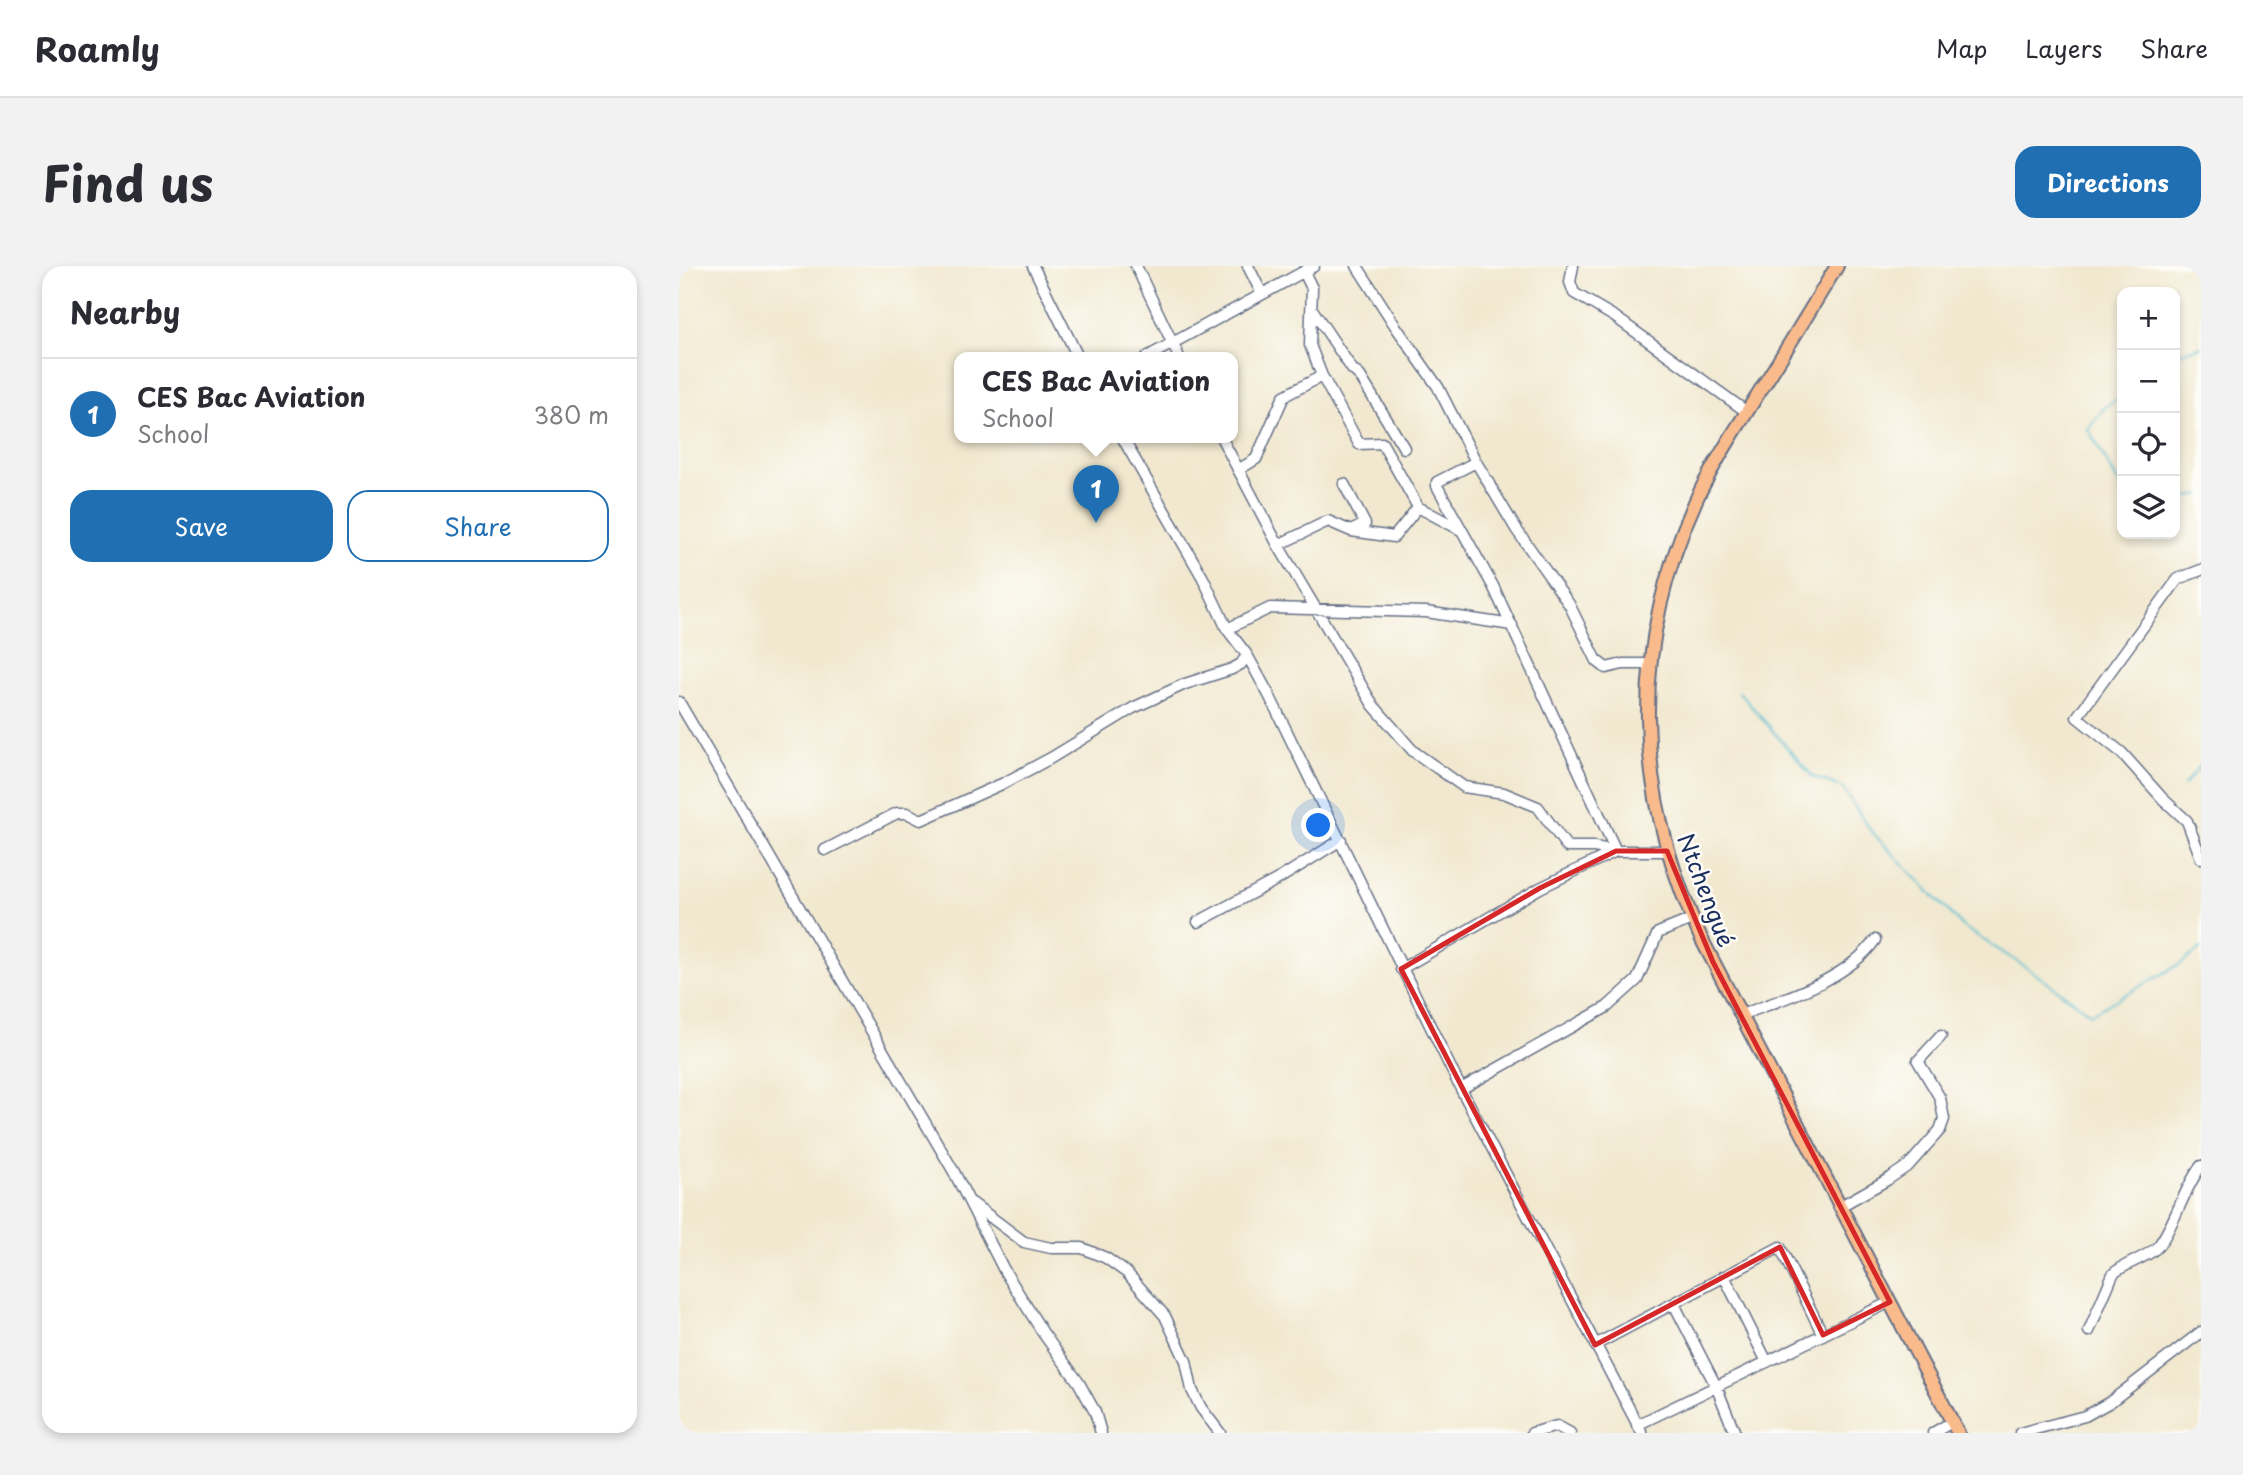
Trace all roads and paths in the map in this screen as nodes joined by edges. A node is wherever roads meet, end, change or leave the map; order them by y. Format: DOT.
graph roads {
  1 [pos="1033,266"];
  2 [pos="1136,266"];
  3 [pos="1248,266"];
  4 [pos="1314,266"];
  5 [pos="1357,266"];
  6 [pos="1573,266"];
  7 [pos="1837,266"];
  8 [pos="1304,272"];
  9 [pos="1262,294"];
  10 [pos="1312,309"];
  11 [pos="1171,343"];
  12 [pos="1076,352"];
  13 [pos="1156,352"];
  14 [pos="1176,352"];
  15 [pos="1322,376"];
  16 [pos="1747,412"];
  17 [pos="1125,443"];
  18 [pos="1224,443"];
  19 [pos="1404,448"];
  20 [pos="1476,463"];
  21 [pos="1238,470"];
  22 [pos="1344,484"];
  23 [pos="1418,507"];
  24 [pos="1461,530"];
  25 [pos="1351,531"];
  26 [pos="1278,545"];
  27 [pos="2201,570"];
  28 [pos="1317,609"];
  29 [pos="1512,625"];
  30 [pos="1227,629"];
  31 [pos="1247,655"];
  32 [pos="1650,664"];
  33 [pos="679,702"];
  34 [pos="1341,840"];
  35 [pos="825,849"];
  36 [pos="1667,851"];
  37 [pos="1616,852"];
  38 [pos="2201,858"];
  39 [pos="1692,919"];
  40 [pos="1198,922"];
  41 [pos="1875,940"];
  42 [pos="1401,969"];
  43 [pos="1741,1015"];
  44 [pos="1941,1036"];
  45 [pos="1461,1089"];
  46 [pos="2201,1166"];
  47 [pos="968,1201"];
  48 [pos="1839,1207"];
  49 [pos="1724,1276"];
  50 [pos="1890,1302"];
  51 [pos="1674,1304"];
  52 [pos="2089,1331"];
  53 [pos="2201,1332"];
  54 [pos="1823,1335"];
  55 [pos="1595,1345"];
  56 [pos="1767,1362"];
  57 [pos="1716,1386"];
  58 [pos="1955,1428"];
  59 [pos="1639,1431"];
  60 [pos="1101,1433"];
  61 [pos="1220,1433"];
  62 [pos="1532,1433"];
  63 [pos="1570,1433"];
  64 [pos="1735,1433"];
  65 [pos="1933,1433"];
  66 [pos="2020,1433"];
  1 -- 12 [label="street"];
  2 -- 11 [label="street"];
  3 -- 9 [label="street"];
  4 -- 8 [label="street"];
  5 -- 20 [label="street"];
  6 -- 16 [label="street"];
  7 -- 16 [label="main road, Ntchengué"];
  8 -- 9 [label="street"];
  8 -- 10 [label="street"];
  9 -- 11 [label="street"];
  10 -- 15 [label="street"];
  10 -- 19 [label="street"];
  11 -- 13 [label="street"];
  11 -- 14 [label="street"];
  15 -- 21 [label="street"];
  15 -- 23 [label="street"];
  16 -- 32 [label="main road, Ntchengué"];
  17 -- 30 [label="street"];
  18 -- 21 [label="street"];
  20 -- 24 [label="street"];
  20 -- 32 [label="street"];
  21 -- 26 [label="street"];
  22 -- 25 [label="street"];
  23 -- 24 [label="street"];
  23 -- 25 [label="street"];
  24 -- 29 [label="street"];
  25 -- 26 [label="street"];
  26 -- 28 [label="street"];
  27 -- 38 [label="street"];
  28 -- 29 [label="street"];
  28 -- 30 [label="street"];
  28 -- 37 [label="street"];
  29 -- 37 [label="street"];
  30 -- 31 [label="street"];
  31 -- 34 [label="street"];
  31 -- 35 [label="street"];
  32 -- 36 [label="main road, Ntchengué"];
  33 -- 47 [label="street"];
  34 -- 40 [label="street"];
  34 -- 42 [label="street"];
  36 -- 37 [label="street"];
  36 -- 39 [label="main road, Ntchengué"];
  37 -- 42 [label="street"];
  39 -- 43 [label="main road, Ntchengué"];
  39 -- 45 [label="street"];
  41 -- 43 [label="street"];
  42 -- 45 [label="street"];
  43 -- 48 [label="main road, Ntchengué"];
  44 -- 48 [label="street"];
  45 -- 55 [label="street"];
  46 -- 52 [label="street"];
  47 -- 60 [label="street"];
  47 -- 61 [label="street"];
  48 -- 50 [label="main road, Ntchengué"];
  49 -- 51 [label="street"];
  49 -- 54 [label="street"];
  49 -- 56 [label="street"];
  50 -- 54 [label="street"];
  50 -- 58 [label="main road, Ntchengué"];
  51 -- 55 [label="street"];
  51 -- 57 [label="street"];
  53 -- 66 [label="street"];
  54 -- 56 [label="street"];
  55 -- 59 [label="street"];
  56 -- 57 [label="street"];
  57 -- 59 [label="street"];
  57 -- 64 [label="street"];
  58 -- 65 [label="street"];
  62 -- 63 [label="street"];
}
